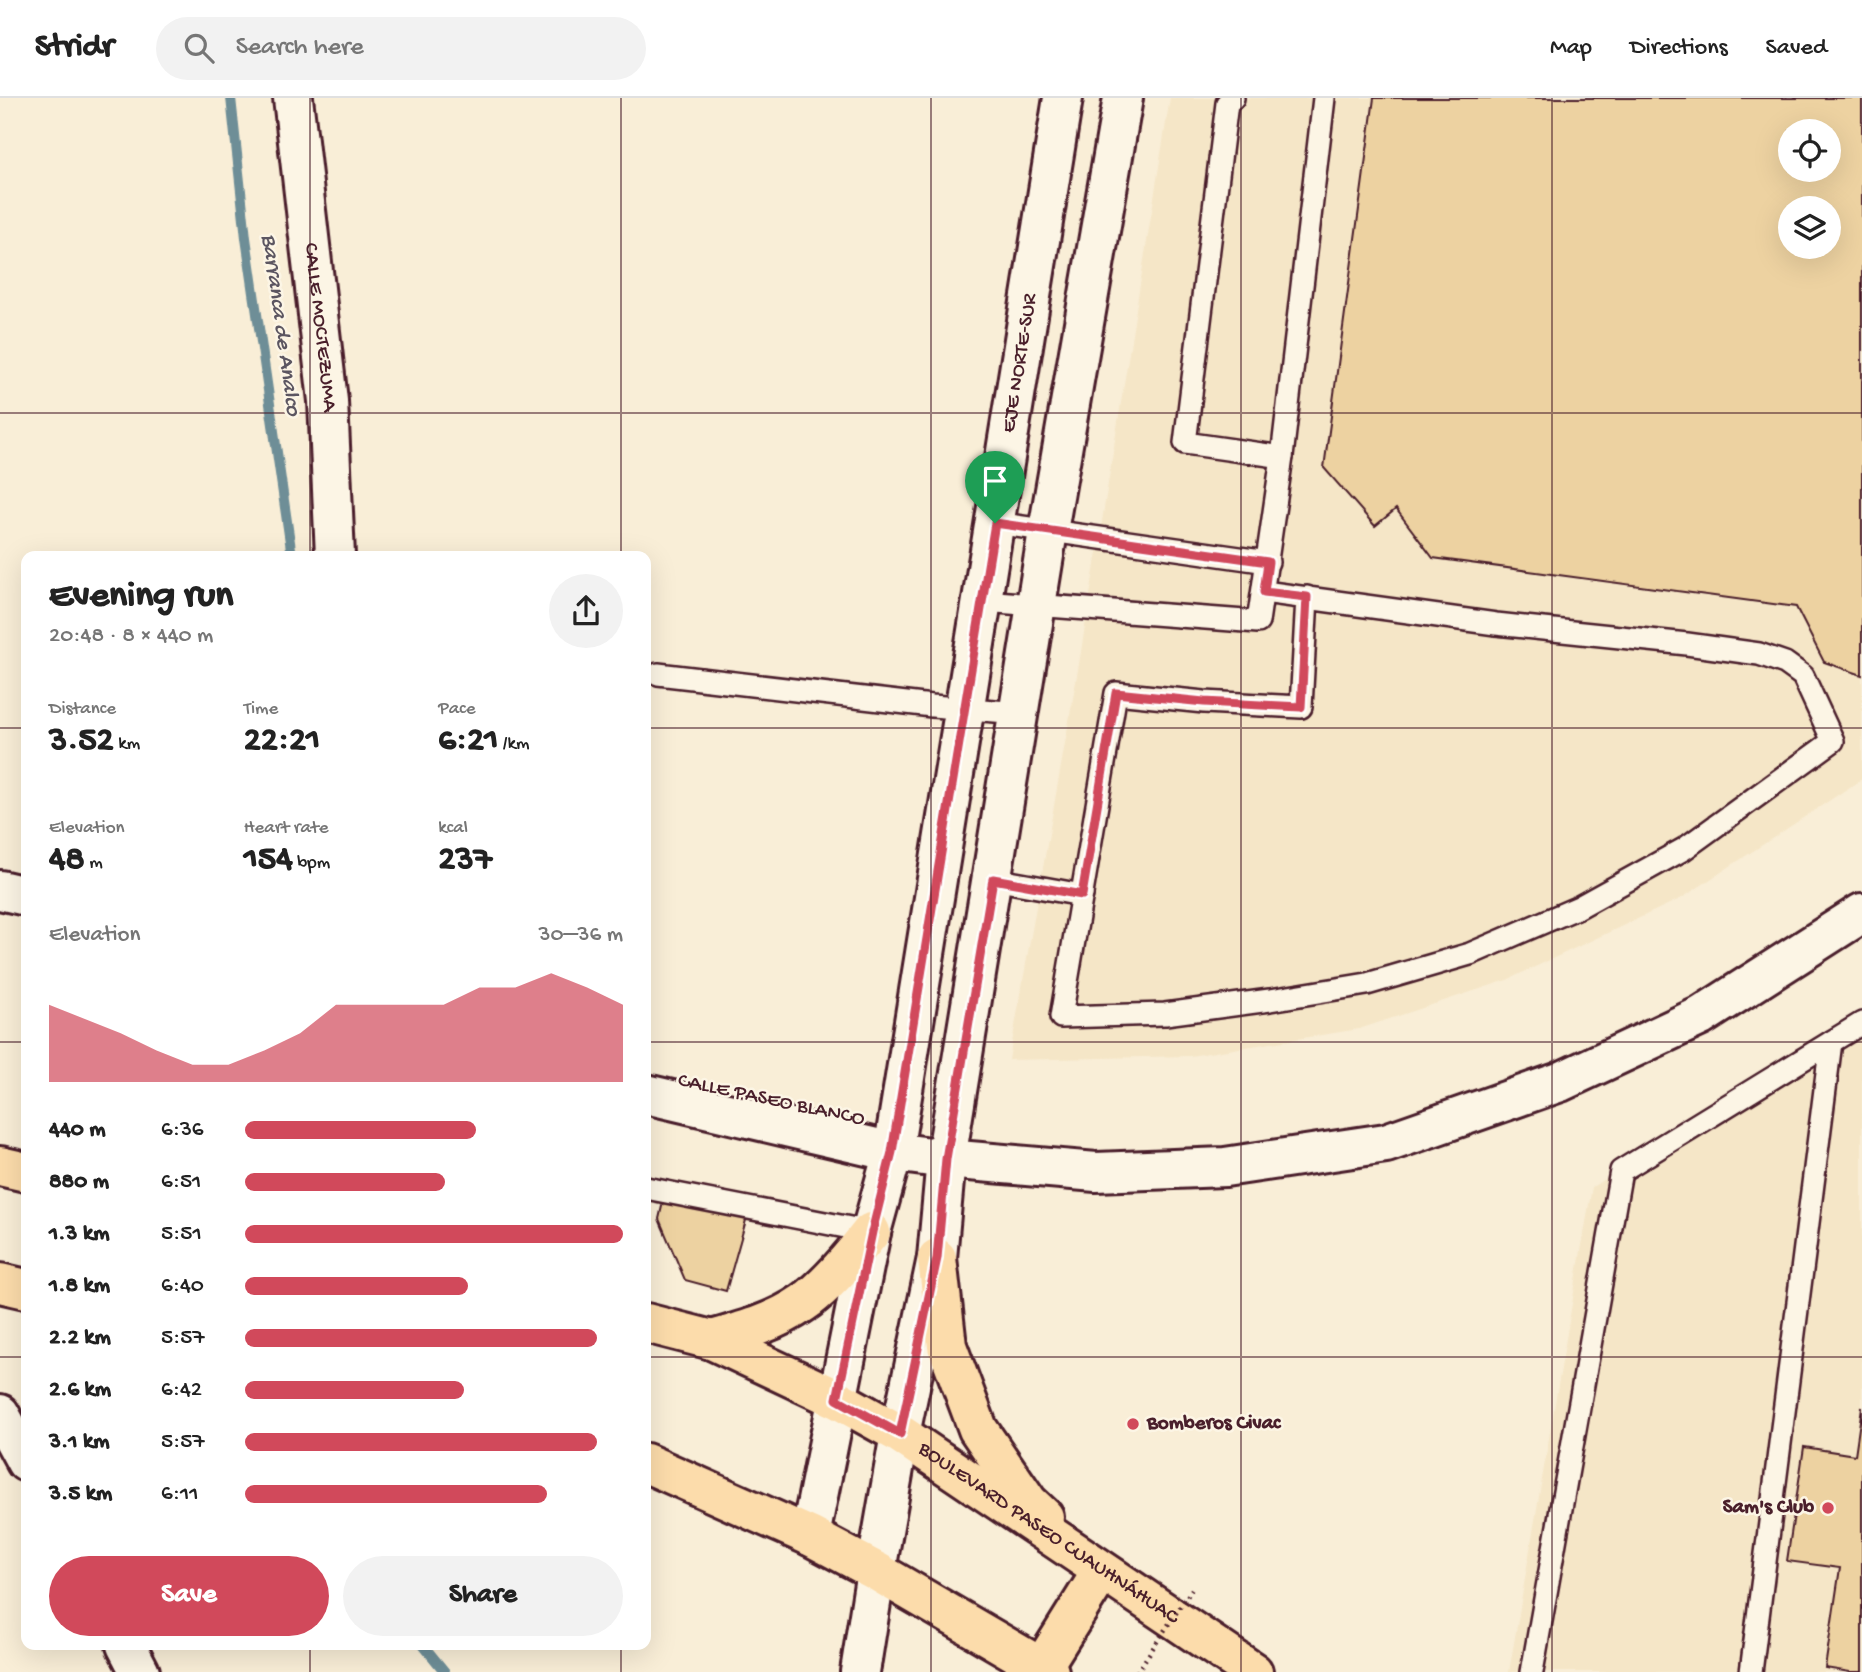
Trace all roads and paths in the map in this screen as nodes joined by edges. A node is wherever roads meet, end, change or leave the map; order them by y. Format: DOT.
graph roads {
  1 [pos="293,98"];
  2 [pos="1063,98"];
  3 [pos="1123,98"];
  4 [pos="1233,98"];
  5 [pos="1324,98"];
  6 [pos="1282,457"];
  7 [pos="995,523"];
  8 [pos="1048,531"];
  9 [pos="334,551"];
  10 [pos="1268,562"];
  11 [pos="1264,592"];
  12 [pos="1307,597"];
  13 [pos="983,601"];
  14 [pos="1037,607"];
  15 [pos="658,674"];
  16 [pos="965,709"];
  17 [pos="1020,713"];
  18 [pos="993,879"];
  19 [pos="0,890"];
  20 [pos="21,894"];
  21 [pos="1082,895"];
  22 [pos="1862,913"];
  23 [pos="1862,1023"];
  24 [pos="1831,1042"];
  25 [pos="651,1074"];
  26 [pos="651,1095"];
  27 [pos="894,1140"];
  28 [pos="946,1159"];
  29 [pos="0,1166"];
  30 [pos="21,1171"];
  31 [pos="651,1189"];
  32 [pos="872,1232"];
  33 [pos="937,1258"];
  34 [pos="0,1283"];
  35 [pos="21,1288"];
  36 [pos="651,1324"];
  37 [pos="712,1340"];
  38 [pos="837,1399"];
  39 [pos="0,1414"];
  40 [pos="900,1434"];
  41 [pos="21,1450"];
  42 [pos="651,1466"];
  43 [pos="810,1536"];
  44 [pos="876,1571"];
  45 [pos="1102,1571"];
  46 [pos="1192,1589"];
  47 [pos="129,1650"];
  48 [pos="1046,1670"];
  49 [pos="1757,1671"];
  50 [pos="140,1672"];
  51 [pos="860,1672"];
  52 [pos="1137,1672"];
  53 [pos="1253,1672"];
  54 [pos="1532,1672"];
  1 -- 9 [label="street, CALLE MOCTEZUMA"];
  2 -- 7 [label="street, EJE NORTE-SUR"];
  3 -- 8 [label="street"];
  4 -- 6 [label="lane"];
  5 -- 6 [label="lane"];
  6 -- 10 [label="lane"];
  7 -- 8 [label="lane"];
  7 -- 13 [label="street, EJE NORTE-SUR"];
  8 -- 10 [label="lane"];
  8 -- 14 [label="street"];
  10 -- 11 [label="lane"];
  11 -- 12 [label="lane"];
  11 -- 14 [label="lane"];
  12 -- 21 [label="lane"];
  12 -- 21 [label="lane"];
  13 -- 14 [label="lane"];
  13 -- 16 [label="street, EJE NORTE-SUR"];
  14 -- 17 [label="street"];
  15 -- 16 [label="lane"];
  16 -- 17 [label="lane"];
  16 -- 27 [label="street, EJE NORTE-SUR"];
  17 -- 18 [label="street"];
  18 -- 21 [label="lane"];
  18 -- 28 [label="street"];
  19 -- 20 [label="street"];
  22 -- 28 [label="street"];
  23 -- 24 [label="lane"];
  24 -- 49 [label="lane"];
  24 -- 54 [label="lane"];
  25 -- 27 [label="street, CALLE PASEO BLANCO"];
  26 -- 27 [label="street"];
  27 -- 28 [label="street"];
  27 -- 32 [label="street, EJE NORTE-SUR"];
  28 -- 33 [label="street"];
  29 -- 30 [label="main road"];
  31 -- 32 [label="lane"];
  32 -- 37 [label="main road"];
  32 -- 38 [label="street, EJE NORTE-SUR"];
  33 -- 40 [label="street"];
  33 -- 45 [label="main road"];
  34 -- 35 [label="main road"];
  36 -- 37 [label="main road, BOULEVARD PASEO CUAUHNÁHUAC"];
  37 -- 38 [label="main road, BOULEVARD PASEO CUAUHNÁHUAC"];
  38 -- 40 [label="main road, BOULEVARD PASEO CUAUHNÁHUAC"];
  38 -- 43 [label="street, EJE NORTE-SUR"];
  39 -- 41 [label="street"];
  40 -- 44 [label="street"];
  40 -- 45 [label="main road, BOULEVARD PASEO CUAUHNÁHUAC"];
  42 -- 43 [label="main road"];
  43 -- 44 [label="main road"];
  44 -- 48 [label="main road"];
  44 -- 51 [label="street"];
  45 -- 48 [label="main road"];
  45 -- 53 [label="main road, BOULEVARD PASEO CUAUHNÁHUAC"];
  46 -- 52 [label="path, bridge"];
  47 -- 50 [label="street"];
}
